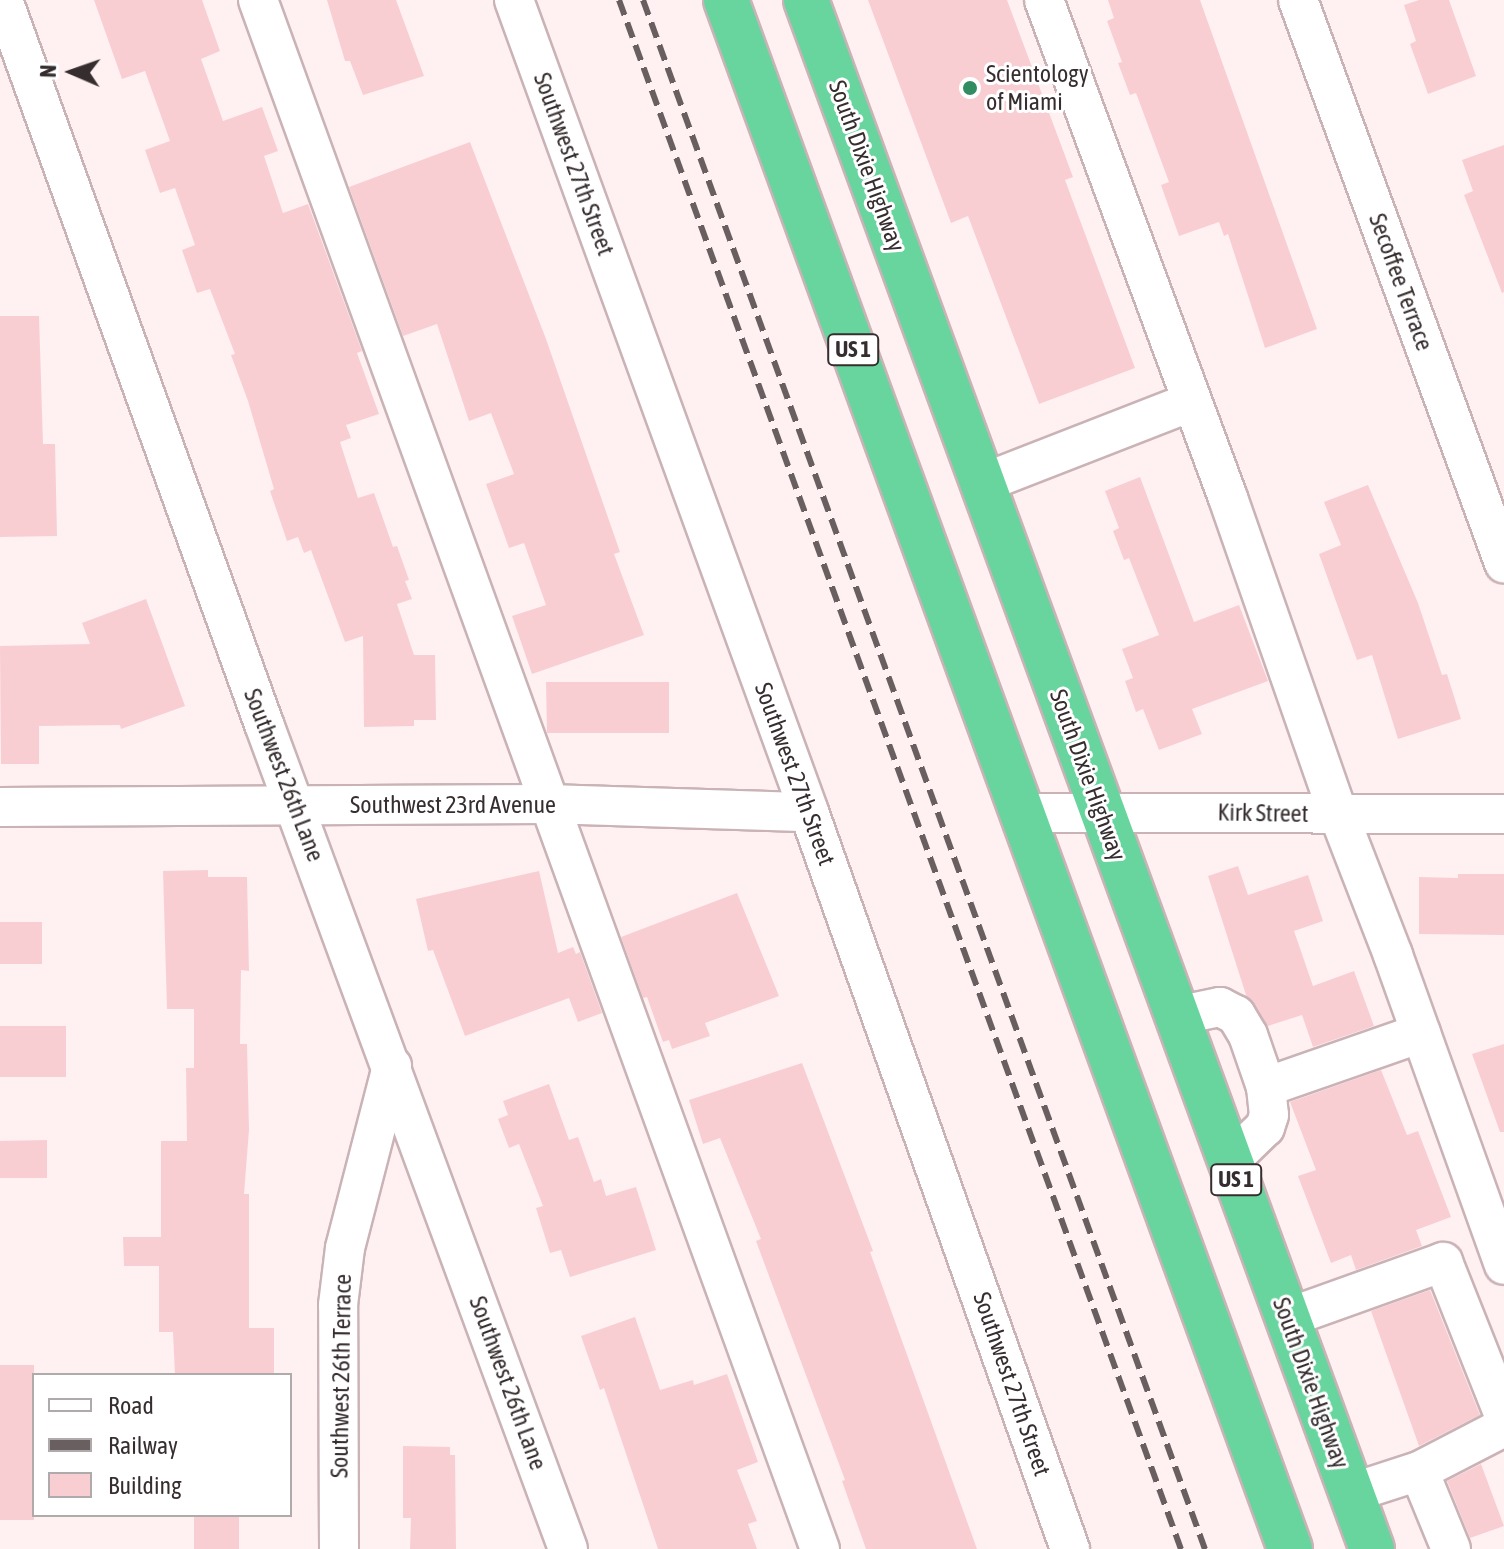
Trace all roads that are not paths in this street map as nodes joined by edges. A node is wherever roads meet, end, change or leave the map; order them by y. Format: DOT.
graph roads {
  1 [pos="3,0"];
  2 [pos="258,0"];
  3 [pos="514,0"];
  4 [pos="726,0"];
  5 [pos="806,0"];
  6 [pos="1044,0"];
  7 [pos="1298,0"];
  8 [pos="1191,402"];
  9 [pos="983,483"];
  10 [pos="1504,563"];
  11 [pos="548,804"];
  12 [pos="294,805"];
  13 [pos="0,807"];
  14 [pos="1102,811"];
  15 [pos="809,812"];
  16 [pos="1022,813"];
  17 [pos="1338,813"];
  18 [pos="1504,814"];
  19 [pos="1176,1016"];
  20 [pos="1421,1033"];
  21 [pos="392,1066"];
  22 [pos="1266,1087"];
  23 [pos="1229,1162"];
  24 [pos="1504,1265"];
  25 [pos="1287,1318"];
  26 [pos="1504,1415"];
  27 [pos="1504,1427"];
  28 [pos="1419,1471"];
  29 [pos="1351,1493"];
  30 [pos="339,1549"];
  31 [pos="568,1549"];
  32 [pos="820,1549"];
  33 [pos="1070,1549"];
  34 [pos="1290,1549"];
  35 [pos="1372,1549"];
  36 [pos="1451,1549"];
  1 -- 12 [label="street, Southwest 26th Lane"];
  2 -- 11 [label="street"];
  3 -- 15 [label="street, Southwest 27th Street"];
  4 -- 16 [label="highway, US 1"];
  5 -- 9 [label="highway, South Dixie Highway / US 1"];
  6 -- 8 [label="street"];
  7 -- 10 [label="street, Secoffee Terrace"];
  8 -- 9 [label="street"];
  8 -- 17 [label="street"];
  9 -- 14 [label="highway, South Dixie Highway / US 1"];
  11 -- 12 [label="street, Southwest 23rd Avenue"];
  11 -- 15 [label="street, Southwest 23rd Avenue"];
  11 -- 32 [label="street"];
  12 -- 13 [label="street, Southwest 23rd Avenue"];
  12 -- 21 [label="street, Southwest 26th Lane"];
  14 -- 16 [label="street, Kirk Street"];
  14 -- 17 [label="street, Kirk Street"];
  14 -- 19 [label="highway, South Dixie Highway / US 1"];
  15 -- 33 [label="street, Southwest 27th Street"];
  16 -- 34 [label="highway, US 1"];
  17 -- 18 [label="street, Kirk Street"];
  17 -- 20 [label="street"];
  19 -- 22 [label="street"];
  19 -- 23 [label="highway, South Dixie Highway / US 1"];
  20 -- 22 [label="street"];
  20 -- 24 [label="street"];
  21 -- 30 [label="street, Southwest 26th Terrace"];
  21 -- 31 [label="street, Southwest 26th Lane"];
  22 -- 23 [label="street"];
  23 -- 25 [label="highway, South Dixie Highway / US 1"];
  25 -- 26 [label="street"];
  25 -- 29 [label="highway, South Dixie Highway / US 1"];
  27 -- 28 [label="street"];
  28 -- 29 [label="street"];
  28 -- 36 [label="street"];
  29 -- 35 [label="highway, South Dixie Highway / US 1"];
}
